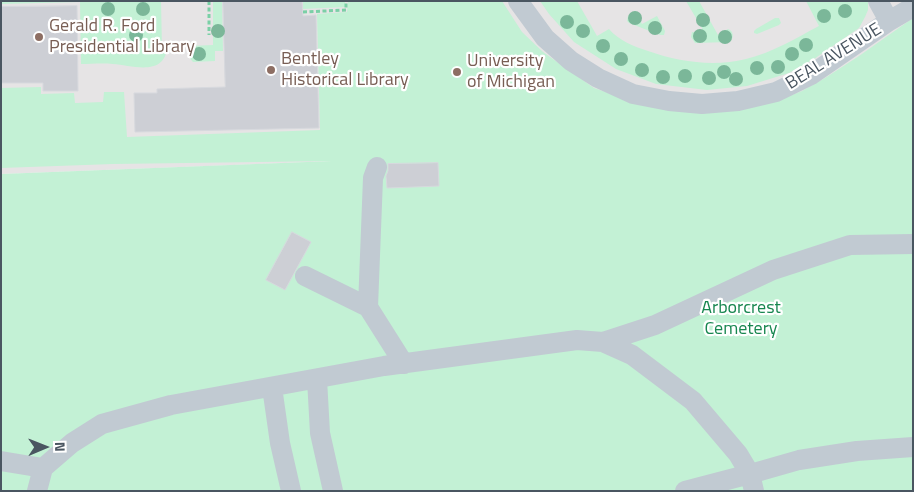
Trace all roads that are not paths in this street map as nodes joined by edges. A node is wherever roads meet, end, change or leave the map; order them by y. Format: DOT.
graph roads {
  1 [pos="518,1"];
  2 [pos="878,1"];
  3 [pos="913,7"];
  4 [pos="889,21"];
  5 [pos="377,167"];
  6 [pos="913,244"];
  7 [pos="304,276"];
  8 [pos="368,306"];
  9 [pos="603,342"];
  10 [pos="404,364"];
  11 [pos="317,379"];
  12 [pos="272,387"];
  13 [pos="913,447"];
  14 [pos="1,461"];
  15 [pos="43,468"];
  16 [pos="752,482"];
  17 [pos="37,491"];
  18 [pos="291,491"];
  19 [pos="333,491"];
  20 [pos="684,491"];
  1 -- 4 [label="street, BEAL AVENUE"];
  2 -- 4 [label="street"];
  3 -- 4 [label="street, BEAL AVENUE"];
  5 -- 8 [label="street"];
  6 -- 9 [label="street"];
  7 -- 8 [label="street"];
  8 -- 10 [label="street"];
  9 -- 10 [label="street"];
  9 -- 16 [label="street"];
  10 -- 11 [label="street"];
  11 -- 12 [label="street"];
  11 -- 19 [label="street"];
  12 -- 15 [label="street"];
  12 -- 18 [label="street"];
  13 -- 16 [label="street"];
  14 -- 15 [label="street"];
  15 -- 17 [label="street"];
  16 -- 20 [label="street"];
}
